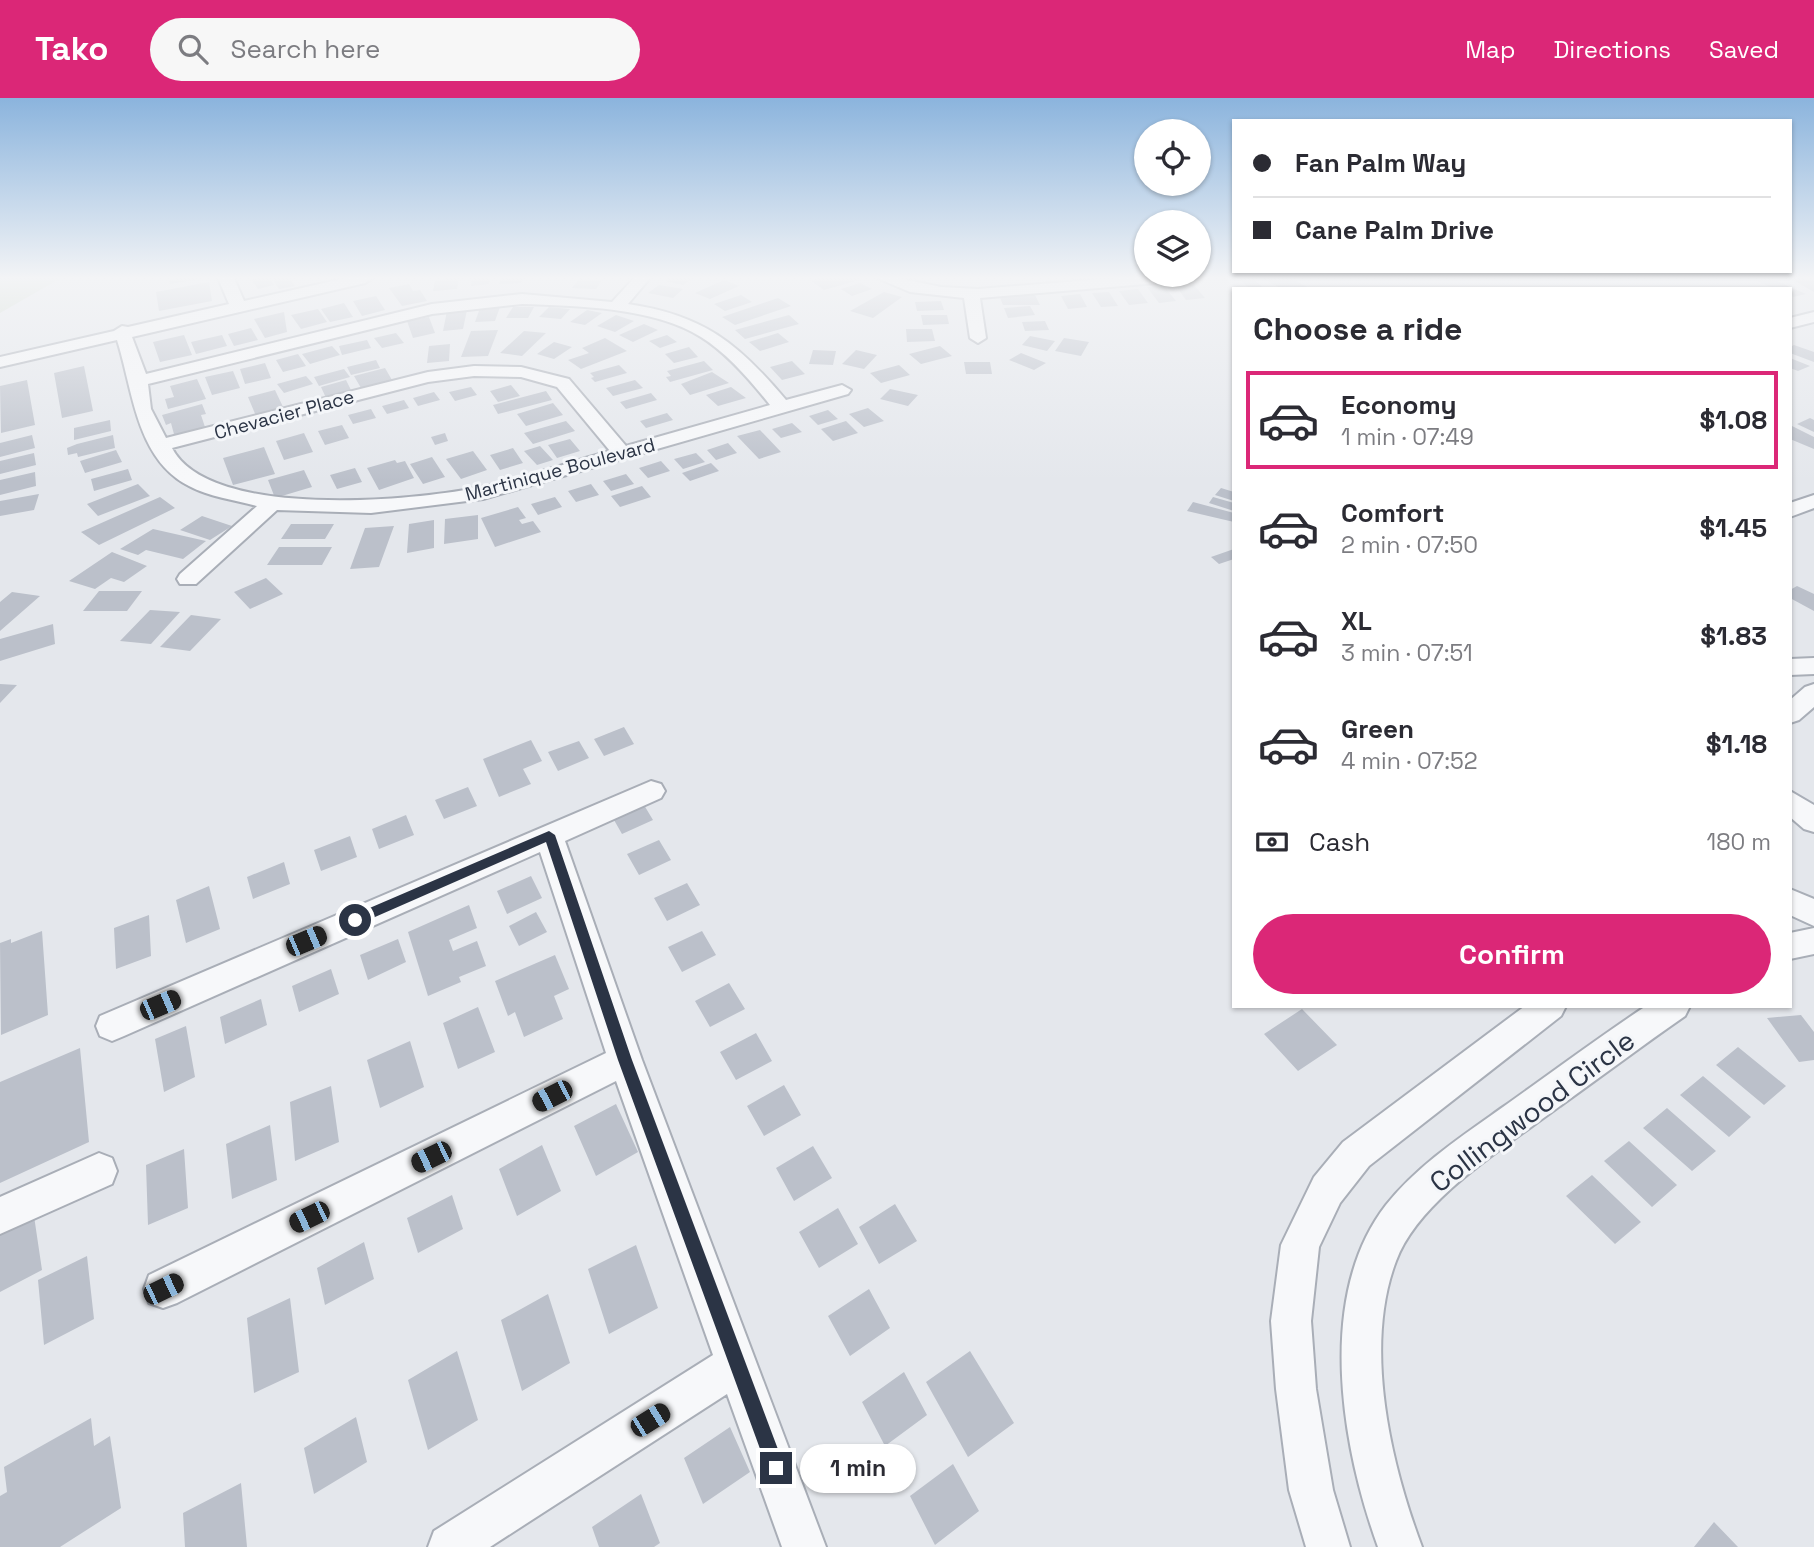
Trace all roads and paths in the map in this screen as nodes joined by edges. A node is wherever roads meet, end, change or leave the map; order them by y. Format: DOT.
graph roads {
  1 [pos="64,346"];
  2 [pos="127,346"];
  3 [pos="283,346"];
  4 [pos="721,346"];
  5 [pos="0,362"];
  6 [pos="139,381"];
  7 [pos="842,390"];
  8 [pos="782,407"];
  9 [pos="160,445"];
  10 [pos="623,454"];
  11 [pos="1814,500"];
  12 [pos="272,504"];
  13 [pos="1792,511"];
  14 [pos="188,579"];
  15 [pos="1814,666"];
  16 [pos="1792,667"];
  17 [pos="1814,693"];
  18 [pos="1792,712"];
  19 [pos="651,791"];
  20 [pos="1792,803"];
  21 [pos="1814,821"];
  22 [pos="549,835"];
  23 [pos="1792,902"];
  24 [pos="1814,913"];
  25 [pos="1814,941"];
  26 [pos="1792,946"];
  27 [pos="1547,1008"];
  28 [pos="1671,1008"];
  29 [pos="112,1026"];
  30 [pos="625,1060"];
  31 [pos="99,1171"];
  32 [pos="0,1216"];
  33 [pos="163,1289"];
  34 [pos="738,1363"];
  35 [pos="450,1547"];
  36 [pos="804,1547"];
  37 [pos="1328,1547"];
  38 [pos="1400,1547"];
  1 -- 5 [label="street"];
  2 -- 6 [label="street, Martinique Boulevard"];
  3 -- 6 [label="street"];
  4 -- 8 [label="street"];
  6 -- 9 [label="street, Martinique Boulevard"];
  7 -- 8 [label="street, Martinique Boulevard"];
  8 -- 10 [label="street, Martinique Boulevard"];
  9 -- 10 [label="street, Chevacier Place"];
  9 -- 12 [label="street, Martinique Boulevard"];
  10 -- 12 [label="street, Martinique Boulevard"];
  11 -- 13 [label="street"];
  12 -- 14 [label="street"];
  15 -- 16 [label="street"];
  17 -- 18 [label="street"];
  19 -- 22 [label="street"];
  20 -- 21 [label="street"];
  22 -- 29 [label="street"];
  22 -- 30 [label="street"];
  23 -- 24 [label="street"];
  25 -- 26 [label="street"];
  27 -- 37 [label="street"];
  28 -- 38 [label="street, Collingwood Circle"];
  30 -- 33 [label="street"];
  30 -- 34 [label="street"];
  31 -- 32 [label="street"];
  34 -- 35 [label="street"];
  34 -- 36 [label="street"];
}
